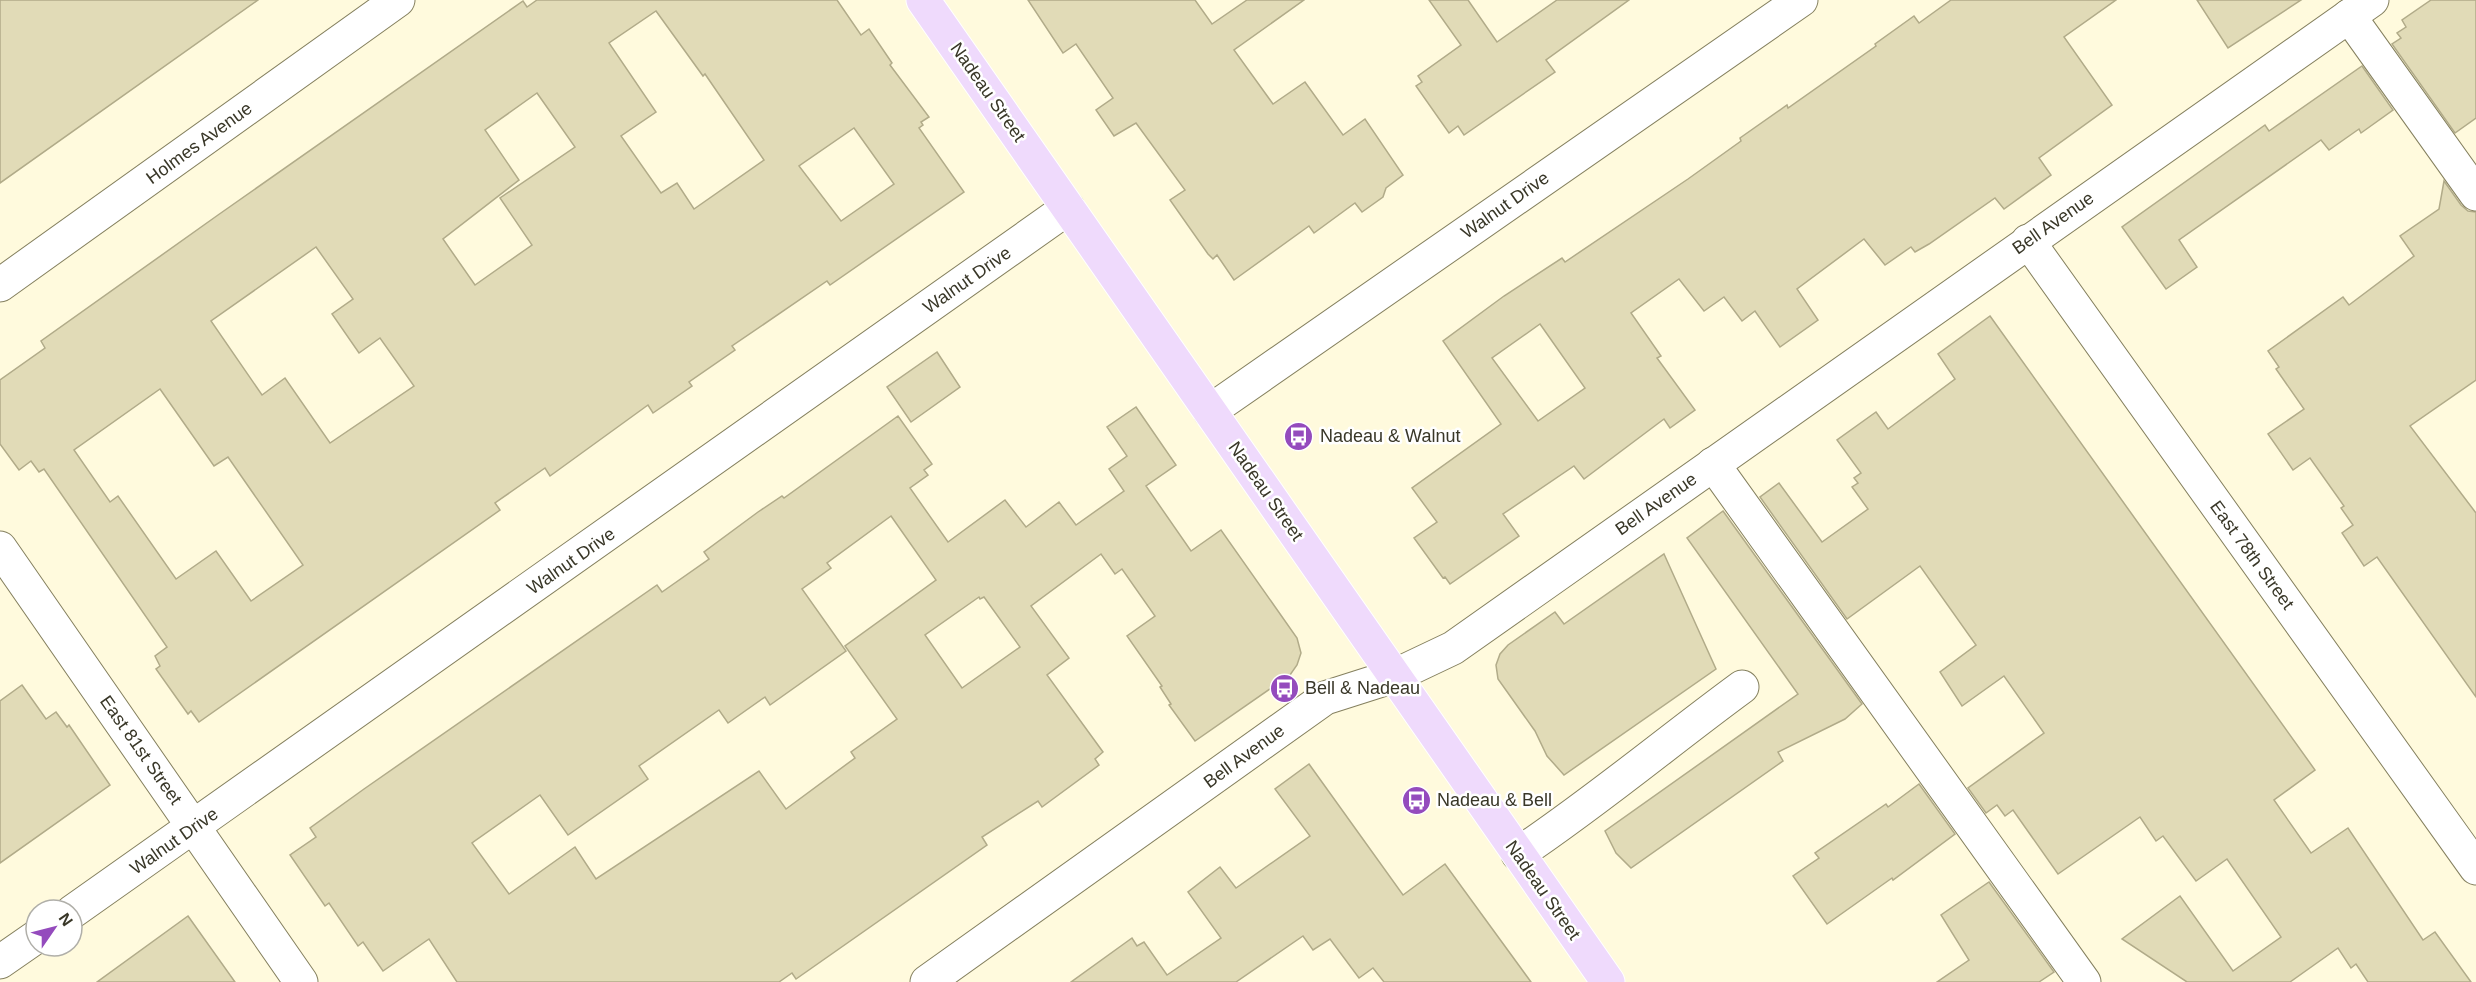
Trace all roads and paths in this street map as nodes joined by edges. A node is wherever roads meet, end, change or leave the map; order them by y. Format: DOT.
graph roads {
  1 [pos="398,0"];
  2 [pos="923,0"];
  3 [pos="1801,0"];
  4 [pos="2361,8"];
  5 [pos="2476,194"];
  6 [pos="1068,208"];
  7 [pos="2028,241"];
  8 [pos="0,285"];
  9 [pos="1210,411"];
  10 [pos="1713,464"];
  11 [pos="0,548"];
  12 [pos="1394,676"];
  13 [pos="1742,687"];
  14 [pos="195,827"];
  15 [pos="1518,854"];
  16 [pos="2476,868"];
  17 [pos="84,904"];
  18 [pos="24,945"];
  19 [pos="0,962"];
  20 [pos="301,982"];
  21 [pos="927,982"];
  22 [pos="1608,982"];
  23 [pos="2084,982"];
  1 -- 8 [label="street, Holmes Avenue"];
  2 -- 6 [label="main road, Nadeau Street"];
  3 -- 9 [label="street, Walnut Drive"];
  4 -- 5 [label="street"];
  4 -- 7 [label="street, Bell Avenue"];
  6 -- 9 [label="main road, Nadeau Street"];
  6 -- 14 [label="street, Walnut Drive"];
  7 -- 10 [label="street, Bell Avenue"];
  7 -- 16 [label="street, East 78th Street"];
  9 -- 12 [label="main road, Nadeau Street"];
  10 -- 12 [label="street, Bell Avenue"];
  10 -- 23 [label="street"];
  11 -- 14 [label="street, East 81st Street"];
  12 -- 15 [label="main road, Nadeau Street"];
  12 -- 21 [label="street, Bell Avenue"];
  13 -- 15 [label="street"];
  14 -- 17 [label="street, Walnut Drive"];
  14 -- 20 [label="street, East 81st Street"];
  15 -- 22 [label="main road, Nadeau Street"];
  18 -- 19 [label="street"];
}
